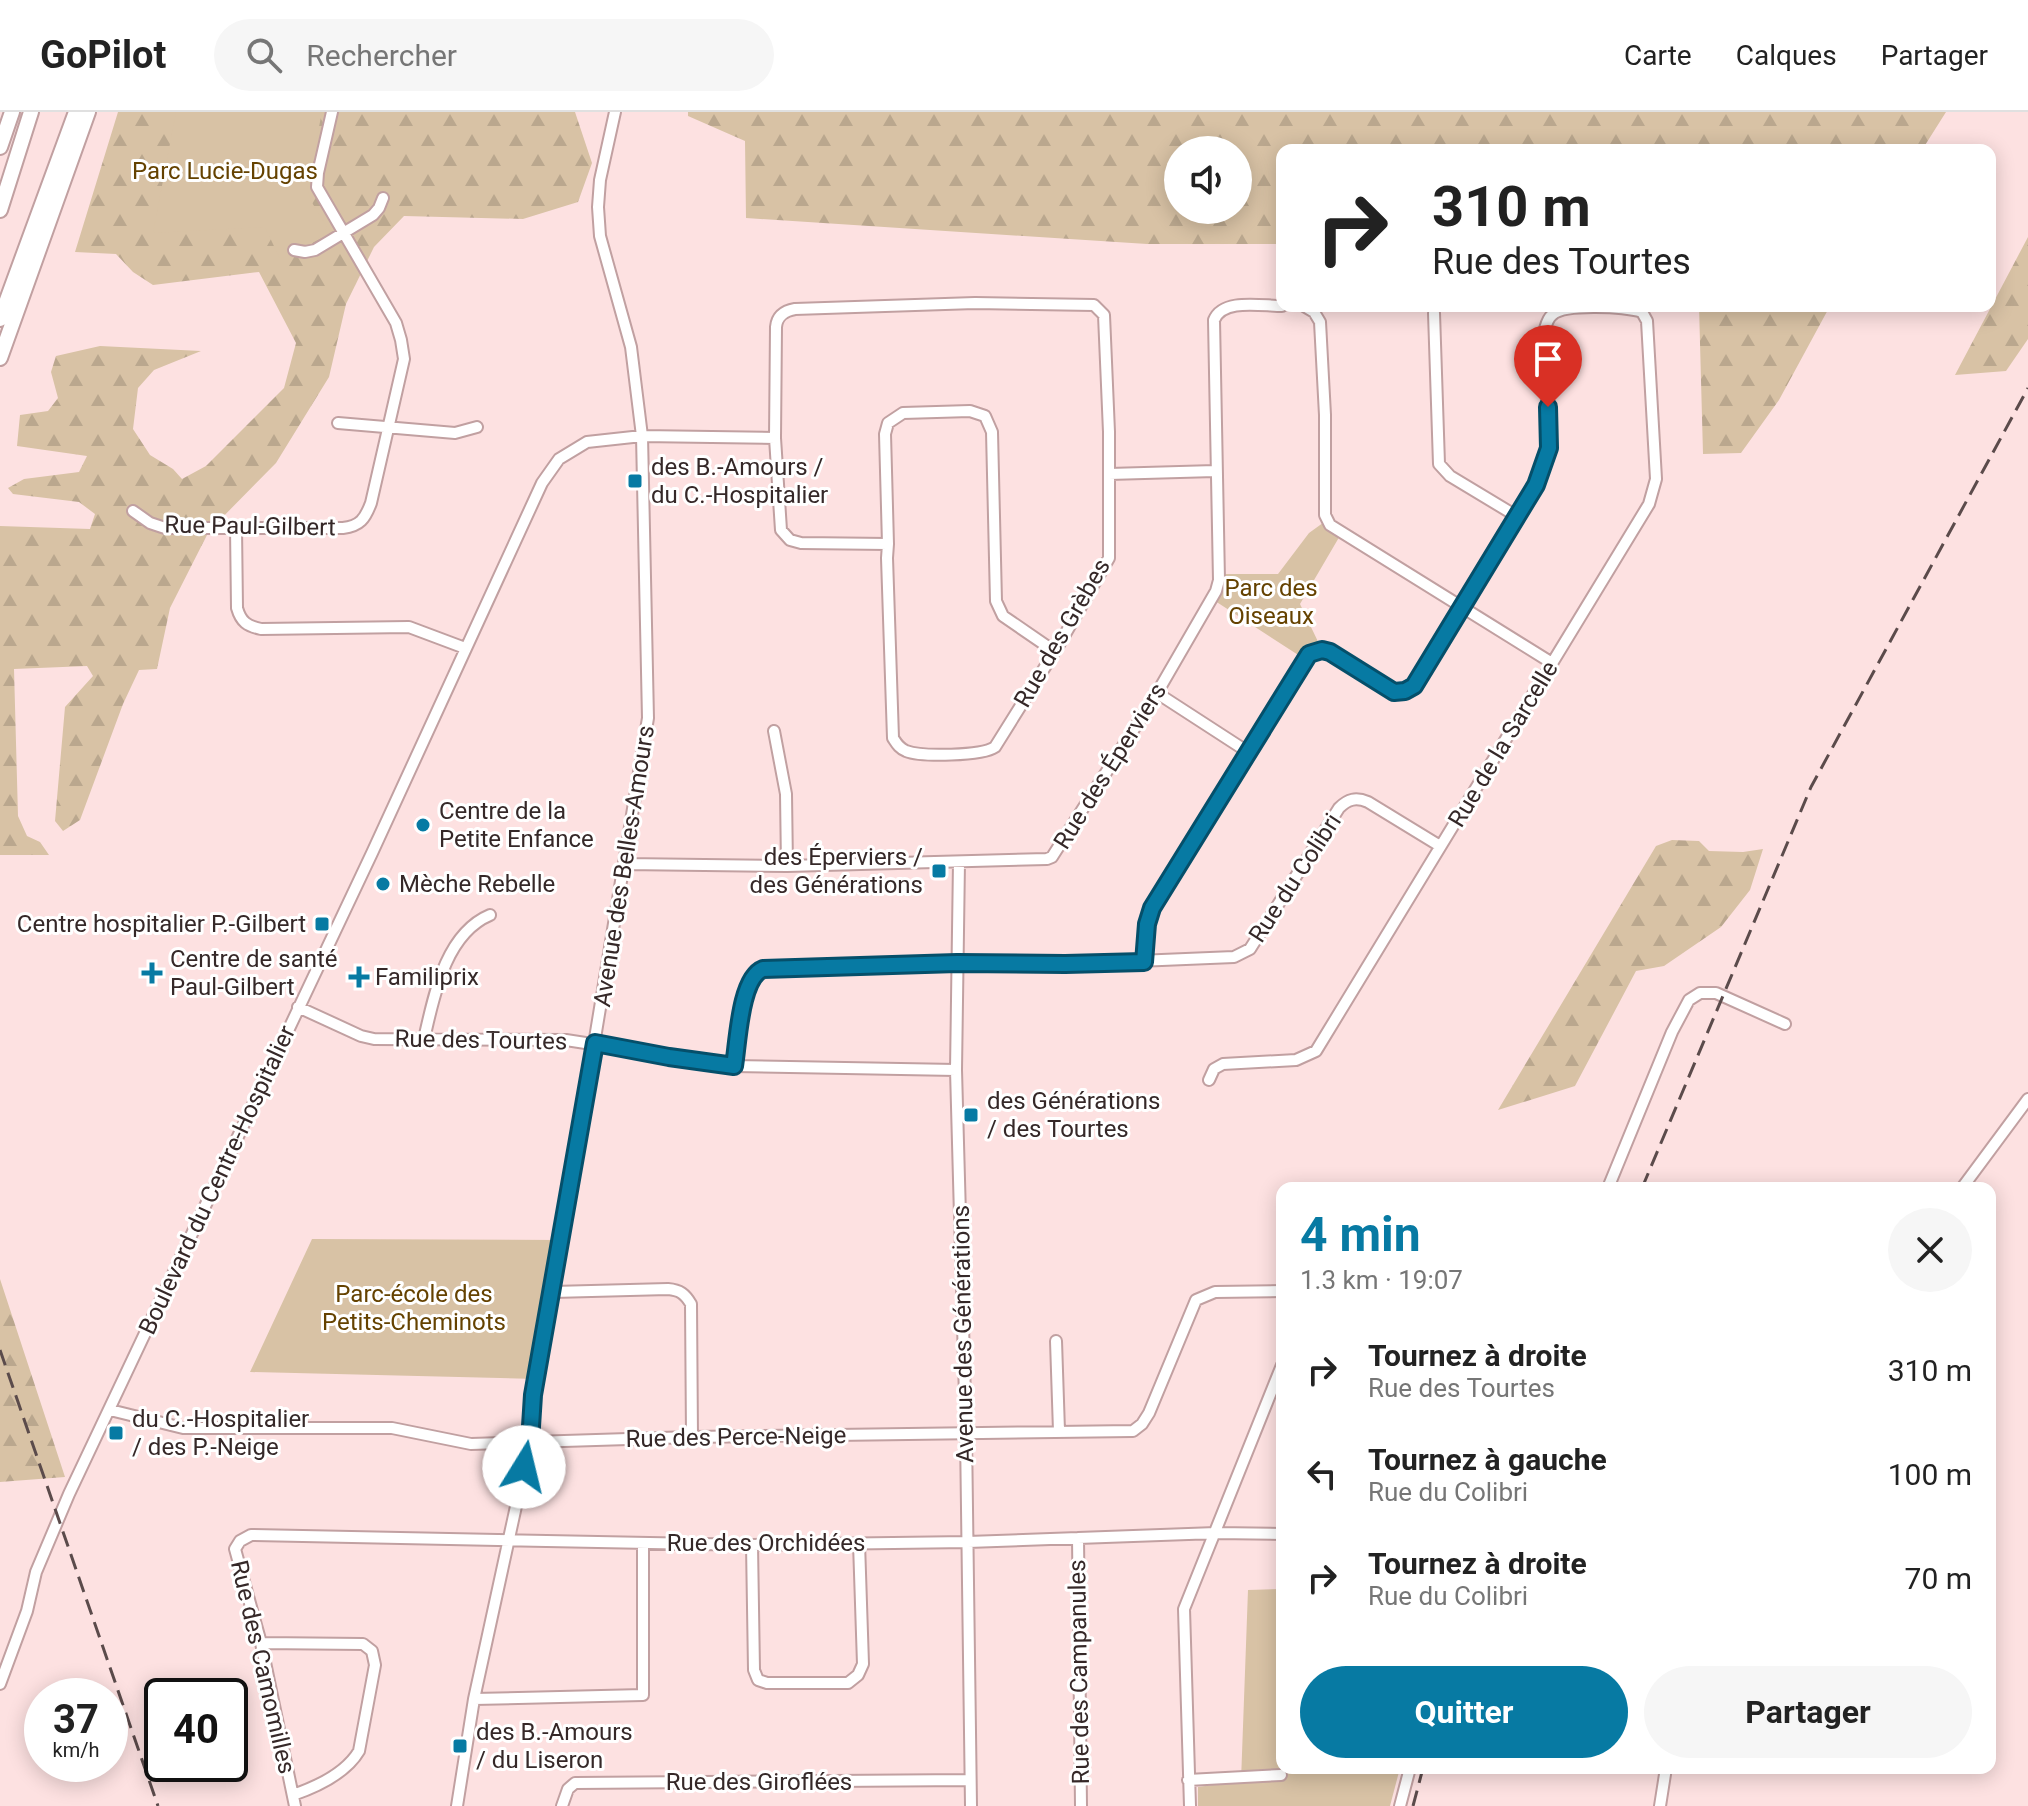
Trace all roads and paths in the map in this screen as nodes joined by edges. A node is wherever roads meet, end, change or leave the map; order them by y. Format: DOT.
graph roads {
  1 [pos="12,112"];
  2 [pos="31,112"];
  3 [pos="76,112"];
  4 [pos="88,112"];
  5 [pos="332,112"];
  6 [pos="615,112"];
  7 [pos="0,147"];
  8 [pos="383,198"];
  9 [pos="0,210"];
  10 [pos="343,233"];
  11 [pos="294,250"];
  12 [pos="1276,306"];
  13 [pos="1314,312"];
  14 [pos="1557,312"];
  15 [pos="1642,312"];
  16 [pos="1434,313"];
  17 [pos="0,319"];
  18 [pos="0,358"];
  19 [pos="338,423"];
  20 [pos="388,427"];
  21 [pos="477,427"];
  22 [pos="642,436"];
  23 [pos="775,438"];
  24 [pos="1215,471"];
  25 [pos="1109,474"];
  26 [pos="133,511"];
  27 [pos="1518,517"];
  28 [pos="236,528"];
  29 [pos="888,544"];
  30 [pos="1461,608"];
  31 [pos="465,648"];
  32 [pos="1054,651"];
  33 [pos="1552,663"];
  34 [pos="1157,693"];
  35 [pos="774,731"];
  36 [pos="1248,752"];
  37 [pos="1440,846"];
  38 [pos="959,862"];
  39 [pos="625,864"];
  40 [pos="787,866"];
  41 [pos="490,915"];
  42 [pos="1144,962"];
  43 [pos="957,963"];
  44 [pos="298,1007"];
  45 [pos="1785,1024"];
  46 [pos="424,1039"];
  47 [pos="595,1043"];
  48 [pos="734,1066"];
  49 [pos="956,1070"];
  50 [pos="1209,1080"];
  51 [pos="2028,1099"];
  52 [pos="1610,1182"];
  53 [pos="1966,1182"];
  54 [pos="1276,1291"];
  55 [pos="553,1292"];
  56 [pos="1056,1341"];
  57 [pos="1276,1380"];
  58 [pos="110,1410"];
  59 [pos="1059,1431"];
  60 [pos="966,1434"];
  61 [pos="692,1437"];
  62 [pos="530,1442"];
  63 [pos="1216,1533"];
  64 [pos="1276,1534"];
  65 [pos="251,1535"];
  66 [pos="1078,1538"];
  67 [pos="508,1542"];
  68 [pos="968,1542"];
  69 [pos="643,1543"];
  70 [pos="859,1543"];
  71 [pos="752,1545"];
  72 [pos="261,1643"];
  73 [pos="0,1684"];
  74 [pos="474,1699"];
  75 [pos="1408,1774"];
  76 [pos="1665,1774"];
  77 [pos="1281,1775"];
  78 [pos="970,1780"];
  79 [pos="1188,1780"];
  80 [pos="294,1801"];
  81 [pos="457,1806"];
  82 [pos="562,1806"];
  83 [pos="971,1806"];
  84 [pos="1081,1806"];
  85 [pos="1190,1806"];
  86 [pos="1400,1806"];
  87 [pos="1660,1806"];
  1 -- 7 [label="highway"];
  2 -- 9 [label="highway"];
  3 -- 17 [label="highway"];
  4 -- 18 [label="highway"];
  5 -- 10 [label="street, Rue Paul-Gilbert"];
  6 -- 22 [label="street, Avenue des Belles-Amours"];
  8 -- 10 [label="street"];
  10 -- 11 [label="street"];
  10 -- 20 [label="street, Rue Paul-Gilbert"];
  12 -- 24 [label="street, Rue des Éperviers"];
  13 -- 30 [label="street"];
  14 -- 27 [label="street, Rue de la Sarcelle"];
  15 -- 33 [label="street, Rue de la Sarcelle"];
  16 -- 27 [label="street"];
  19 -- 20 [label="street"];
  20 -- 21 [label="street"];
  20 -- 28 [label="street, Rue Paul-Gilbert"];
  22 -- 23 [label="street, Boulevard du Centre-Hospitalier"];
  22 -- 31 [label="street, Boulevard du Centre-Hospitalier"];
  22 -- 39 [label="street, Avenue des Belles-Amours"];
  23 -- 25 [label="street, Rue des Grèbes"];
  23 -- 29 [label="street, Rue des Grèbes"];
  24 -- 25 [label="street"];
  24 -- 34 [label="street, Rue des Éperviers"];
  25 -- 32 [label="street, Rue des Grèbes"];
  26 -- 28 [label="street, Rue Paul-Gilbert"];
  27 -- 30 [label="street"];
  28 -- 31 [label="street"];
  29 -- 32 [label="street, Rue des Grèbes"];
  29 -- 32 [label="street"];
  30 -- 33 [label="street"];
  30 -- 36 [label="street"];
  31 -- 44 [label="street, Boulevard du Centre-Hospitalier"];
  33 -- 37 [label="street, Rue de la Sarcelle"];
  34 -- 36 [label="street"];
  34 -- 38 [label="street, Rue des Éperviers"];
  35 -- 40 [label="street"];
  36 -- 42 [label="street"];
  37 -- 42 [label="street, Rue du Colibri"];
  37 -- 50 [label="street, Rue de la Sarcelle"];
  38 -- 40 [label="street, Rue des Éperviers"];
  38 -- 43 [label="street, Avenue des Générations"];
  39 -- 40 [label="street, Rue des Éperviers"];
  39 -- 47 [label="street, Avenue des Belles-Amours"];
  41 -- 46 [label="street"];
  42 -- 43 [label="street, Rue du Colibri"];
  43 -- 48 [label="street, Rue du Colibri"];
  43 -- 49 [label="street, Avenue des Générations"];
  44 -- 46 [label="street, Rue des Tourtes"];
  44 -- 58 [label="street, Boulevard du Centre-Hospitalier"];
  45 -- 52 [label="street"];
  46 -- 47 [label="street, Rue des Tourtes"];
  47 -- 48 [label="street, Rue des Tourtes"];
  47 -- 55 [label="street, Avenue des Belles-Amours"];
  48 -- 49 [label="street, Rue des Tourtes"];
  49 -- 60 [label="street, Avenue des Générations"];
  51 -- 53 [label="street"];
  54 -- 59 [label="street, Rue des Perce-Neige"];
  55 -- 61 [label="street"];
  55 -- 62 [label="street, Avenue des Belles-Amours"];
  56 -- 59 [label="street"];
  57 -- 63 [label="street"];
  58 -- 62 [label="street, Rue des Perce-Neige"];
  58 -- 73 [label="street, Boulevard du Centre-Hospitalier"];
  59 -- 60 [label="street, Rue des Perce-Neige"];
  60 -- 61 [label="street, Rue des Perce-Neige"];
  60 -- 68 [label="street, Avenue des Générations"];
  61 -- 62 [label="street, Rue des Perce-Neige"];
  62 -- 67 [label="street, Avenue des Belles-Amours"];
  63 -- 64 [label="street, Rue des Orchidées"];
  63 -- 66 [label="street, Rue des Orchidées"];
  63 -- 79 [label="street"];
  65 -- 67 [label="street, Rue des Orchidées"];
  65 -- 72 [label="street, Rue des Camomilles"];
  66 -- 68 [label="street, Rue des Orchidées"];
  66 -- 84 [label="street, Rue des Campanules"];
  67 -- 69 [label="street, Rue des Orchidées"];
  67 -- 74 [label="street, Avenue des Belles-Amours"];
  68 -- 70 [label="street, Rue des Orchidées"];
  68 -- 78 [label="street, Avenue des Générations"];
  69 -- 71 [label="street, Rue des Orchidées"];
  69 -- 74 [label="street"];
  70 -- 71 [label="street, Rue des Orchidées"];
  70 -- 71 [label="street"];
  72 -- 80 [label="street, Rue des Camomilles"];
  72 -- 80 [label="street"];
  74 -- 81 [label="street, Avenue des Belles-Amours"];
  75 -- 86 [label="street"];
  76 -- 87 [label="street"];
  77 -- 79 [label="street"];
  78 -- 82 [label="street, Rue des Giroflées"];
  78 -- 83 [label="street, Avenue des Générations"];
  79 -- 85 [label="street"];
}
